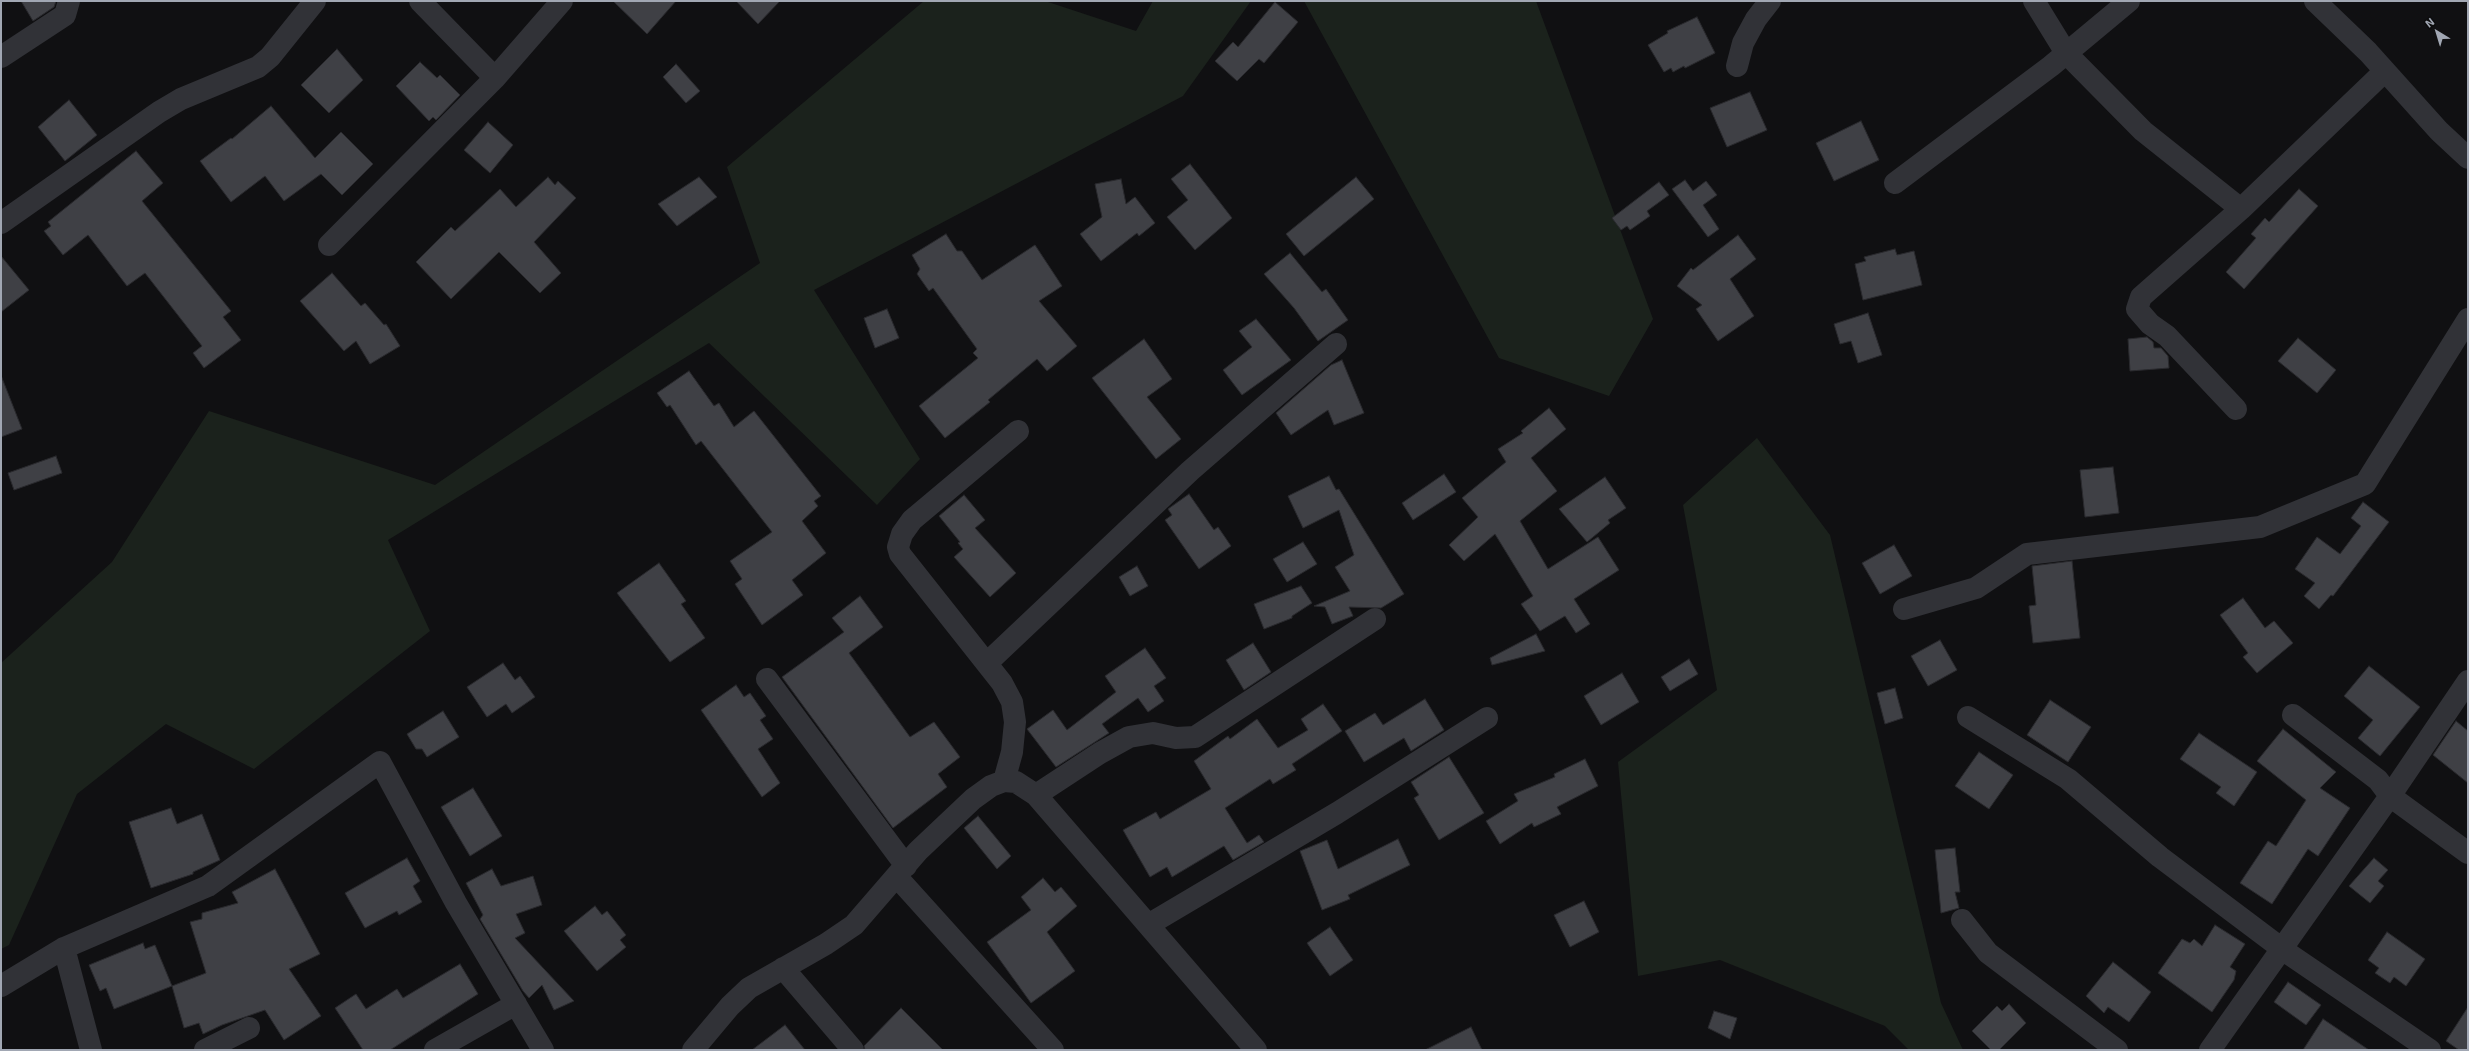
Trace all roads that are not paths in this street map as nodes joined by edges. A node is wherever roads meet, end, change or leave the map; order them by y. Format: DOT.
graph roads {
  1 [pos="69,1"];
  2 [pos="315,1"];
  3 [pos="420,1"];
  4 [pos="562,1"];
  5 [pos="1770,1"];
  6 [pos="2034,1"];
  7 [pos="2129,1"];
  8 [pos="2315,1"];
  9 [pos="2066,53"];
  10 [pos="1,56"];
  11 [pos="1737,66"];
  12 [pos="2385,71"];
  13 [pos="494,78"];
  14 [pos="2468,158"];
  15 [pos="1895,183"];
  16 [pos="2241,209"];
  17 [pos="1,223"];
  18 [pos="329,245"];
  19 [pos="2468,318"];
  20 [pos="1336,344"];
  21 [pos="2236,409"];
  22 [pos="1018,431"];
  23 [pos="1904,610"];
  24 [pos="1375,619"];
  25 [pos="987,663"];
  26 [pos="767,679"];
  27 [pos="2468,681"];
  28 [pos="2293,715"];
  29 [pos="1968,716"];
  30 [pos="1487,718"];
  31 [pos="1004,781"];
  32 [pos="1036,795"];
  33 [pos="2390,796"];
  34 [pos="2468,853"];
  35 [pos="902,871"];
  36 [pos="1962,920"];
  37 [pos="1148,925"];
  38 [pos="64,948"];
  39 [pos="2283,949"];
  40 [pos="783,968"];
  41 [pos="1,986"];
  42 [pos="516,1004"];
  43 [pos="249,1028"];
  44 [pos="91,1050"];
  45 [pos="205,1050"];
  46 [pos="435,1050"];
  47 [pos="543,1050"];
  48 [pos="693,1050"];
  49 [pos="853,1050"];
  50 [pos="1053,1050"];
  51 [pos="1256,1050"];
  52 [pos="2117,1050"];
  53 [pos="2210,1050"];
  54 [pos="2430,1050"];
  1 -- 10 [label="street"];
  2 -- 17 [label="street"];
  3 -- 13 [label="street"];
  4 -- 13 [label="street"];
  5 -- 11 [label="street"];
  6 -- 9 [label="street"];
  7 -- 9 [label="street"];
  8 -- 12 [label="street"];
  9 -- 15 [label="street"];
  9 -- 16 [label="street"];
  12 -- 14 [label="street"];
  12 -- 16 [label="street"];
  13 -- 18 [label="street"];
  16 -- 21 [label="street"];
  19 -- 23 [label="street"];
  20 -- 25 [label="street"];
  22 -- 25 [label="street"];
  24 -- 32 [label="street"];
  25 -- 31 [label="street"];
  26 -- 35 [label="street"];
  27 -- 33 [label="street"];
  28 -- 33 [label="street"];
  29 -- 39 [label="street"];
  30 -- 37 [label="street"];
  31 -- 32 [label="street"];
  31 -- 35 [label="street"];
  32 -- 37 [label="street"];
  33 -- 34 [label="street"];
  33 -- 39 [label="street"];
  35 -- 40 [label="street"];
  35 -- 50 [label="street"];
  36 -- 52 [label="street"];
  37 -- 51 [label="street"];
  38 -- 41 [label="street"];
  38 -- 42 [label="street"];
  38 -- 44 [label="street"];
  39 -- 53 [label="street"];
  39 -- 54 [label="street"];
  40 -- 48 [label="street"];
  40 -- 49 [label="street"];
  42 -- 46 [label="street"];
  42 -- 47 [label="street"];
  43 -- 45 [label="street"];
}
